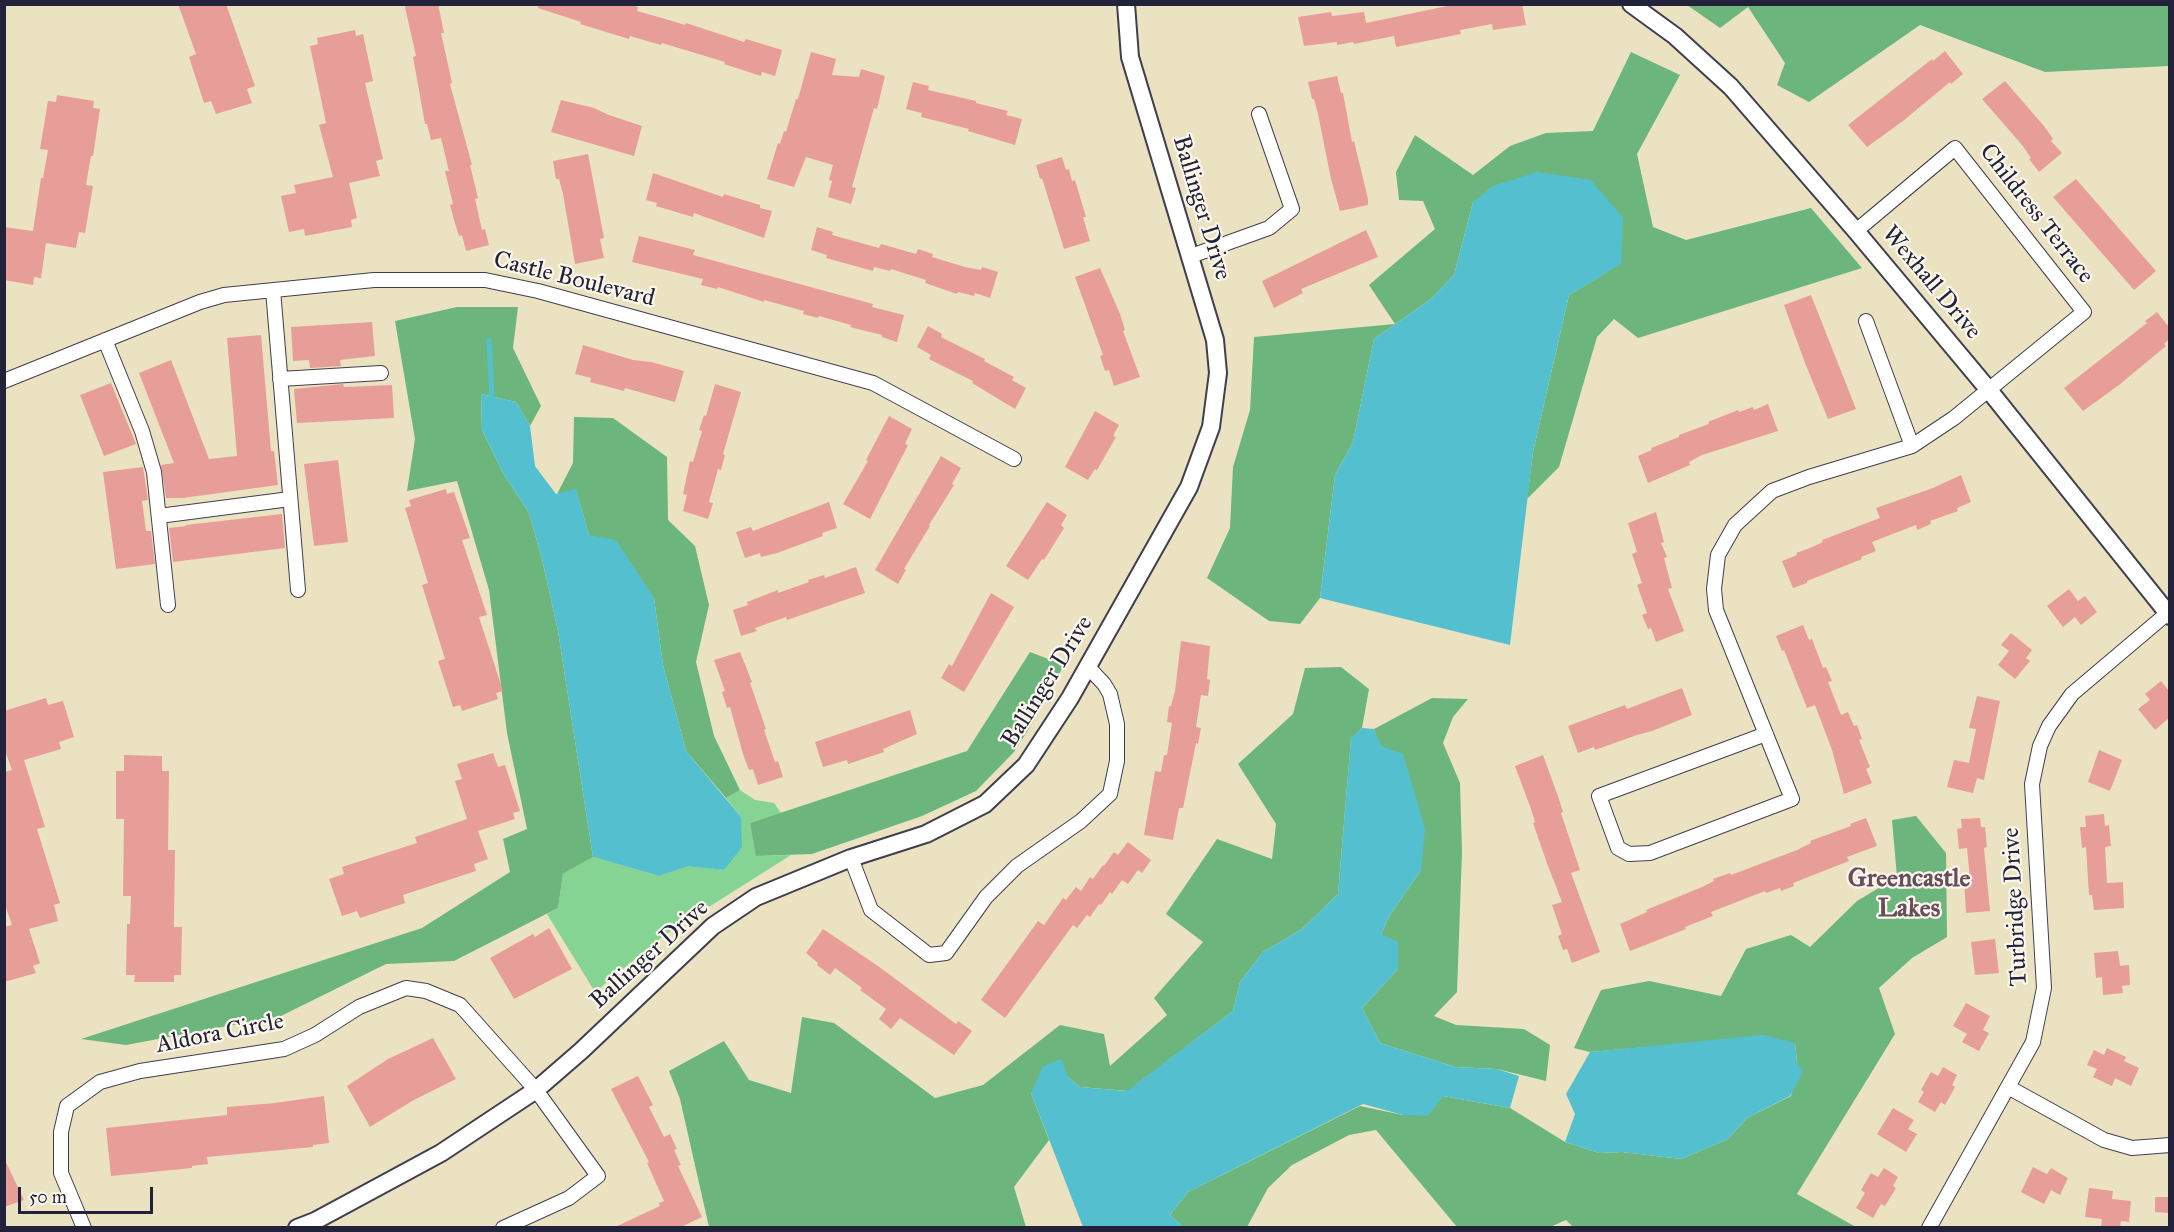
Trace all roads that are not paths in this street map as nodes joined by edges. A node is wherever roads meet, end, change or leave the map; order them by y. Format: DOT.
graph roads {
  1 [pos="1126,4"];
  2 [pos="1631,4"];
  3 [pos="1259,114"];
  4 [pos="1856,231"];
  5 [pos="1191,256"];
  6 [pos="273,290"];
  7 [pos="1866,321"];
  8 [pos="105,340"];
  9 [pos="381,373"];
  10 [pos="280,379"];
  11 [pos="4,381"];
  12 [pos="1988,389"];
  13 [pos="1912,446"];
  14 [pos="1014,459"];
  15 [pos="290,499"];
  16 [pos="159,516"];
  17 [pos="298,590"];
  18 [pos="168,605"];
  19 [pos="2169,613"];
  20 [pos="1088,668"];
  21 [pos="1766,734"];
  22 [pos="851,858"];
  23 [pos="2008,1087"];
  24 [pos="536,1090"];
  25 [pos="2169,1145"];
  26 [pos="317,1224"];
  27 [pos="84,1227"];
  28 [pos="297,1227"];
  29 [pos="503,1227"];
  30 [pos="1929,1227"];
  1 -- 5 [label="street, Ballinger Drive"];
  2 -- 4 [label="street, Wexhall Drive"];
  3 -- 5 [label="street"];
  4 -- 12 [label="street, Wexhall Drive"];
  4 -- 12 [label="street, Childress Terrace"];
  5 -- 20 [label="street, Ballinger Drive"];
  6 -- 8 [label="street, Castle Boulevard"];
  6 -- 10 [label="street"];
  6 -- 14 [label="street, Castle Boulevard"];
  7 -- 13 [label="street"];
  8 -- 11 [label="street, Castle Boulevard"];
  8 -- 16 [label="street"];
  9 -- 10 [label="street"];
  10 -- 15 [label="street"];
  12 -- 13 [label="street, Childress Terrace"];
  12 -- 19 [label="street, Wexhall Drive"];
  13 -- 21 [label="street, Childress Terrace"];
  15 -- 16 [label="street"];
  15 -- 17 [label="street"];
  16 -- 18 [label="street"];
  19 -- 23 [label="street, Turbridge Drive"];
  20 -- 22 [label="street, Ballinger Drive"];
  20 -- 22 [label="street"];
  21 -- 21 [label="street, Childress Terrace"];
  22 -- 24 [label="street, Ballinger Drive"];
  23 -- 25 [label="street"];
  23 -- 30 [label="street, Turbridge Drive"];
  24 -- 26 [label="street, Ballinger Drive"];
  24 -- 27 [label="street, Aldora Circle"];
  24 -- 29 [label="street, Aldora Circle"];
  26 -- 28 [label="street, Ballinger Drive"];
}
